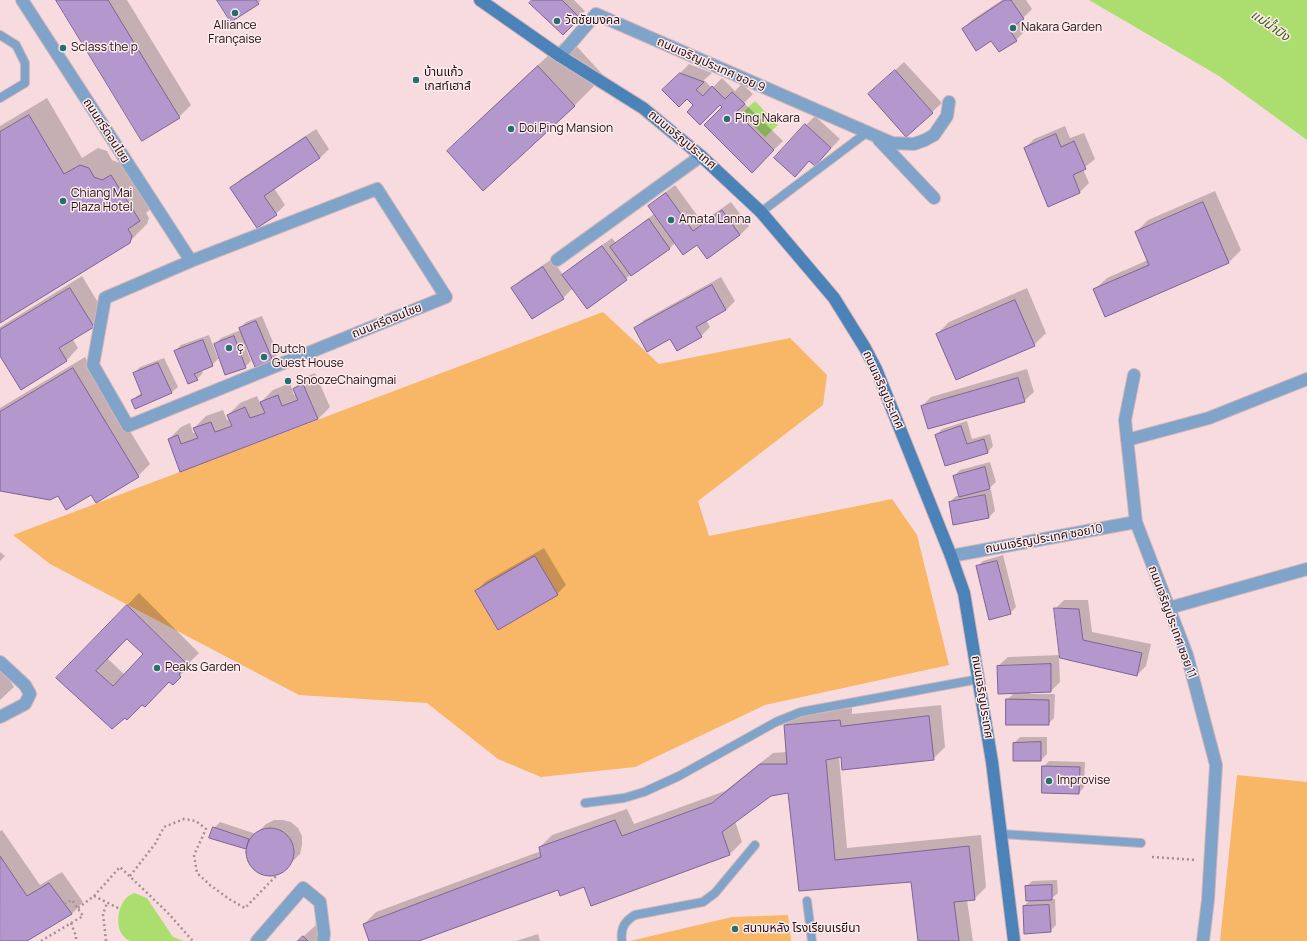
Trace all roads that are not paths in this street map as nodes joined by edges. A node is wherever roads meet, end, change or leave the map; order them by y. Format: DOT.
graph roads {
  1 [pos="22,0"];
  2 [pos="480,0"];
  3 [pos="0,35"];
  4 [pos="560,56"];
  5 [pos="0,98"];
  6 [pos="948,102"];
  7 [pos="866,133"];
  8 [pos="877,138"];
  9 [pos="701,156"];
  10 [pos="934,198"];
  11 [pos="761,212"];
  12 [pos="557,260"];
  13 [pos="191,261"];
  14 [pos="1134,375"];
  15 [pos="1307,379"];
  16 [pos="1127,440"];
  17 [pos="1136,522"];
  18 [pos="951,556"];
  19 [pos="1307,569"];
  20 [pos="1169,608"];
  21 [pos="0,662"];
  22 [pos="979,679"];
  23 [pos="0,717"];
  24 [pos="585,803"];
  25 [pos="1002,834"];
  26 [pos="1141,843"];
  27 [pos="755,845"];
  28 [pos="808,902"];
  29 [pos="258,941"];
  30 [pos="323,941"];
  31 [pos="622,941"];
  32 [pos="812,941"];
  33 [pos="1014,941"];
  34 [pos="1203,941"];
  1 -- 13 [label="street, ถนนศรีดอนไชย"];
  2 -- 4 [label="street, ถนนเจริญประเทศ"];
  3 -- 5 [label="lane"];
  4 -- 7 [label="street, ถนนเจริญประเทศ ซอย 9"];
  4 -- 9 [label="street, ถนนเจริญประเทศ"];
  6 -- 8 [label="street"];
  7 -- 8 [label="street, ถนนเจริญประเทศ ซอย 9"];
  7 -- 11 [label="lane"];
  8 -- 10 [label="street"];
  9 -- 11 [label="street, ถนนเจริญประเทศ"];
  9 -- 12 [label="street"];
  11 -- 18 [label="street, ถนนเจริญประเทศ"];
  13 -- 13 [label="street, ถนนศรีดอนไชย"];
  14 -- 16 [label="street, ถนนเจริญประเทศ ซอย 11"];
  15 -- 16 [label="street"];
  16 -- 17 [label="street, ถนนเจริญประเทศ ซอย 11"];
  17 -- 18 [label="street, ถนนเจริญประเทศ ซอย10"];
  17 -- 20 [label="street, ถนนเจริญประเทศ ซอย 11"];
  18 -- 22 [label="street, ถนนเจริญประเทศ"];
  19 -- 20 [label="street"];
  20 -- 34 [label="street, ถนนเจริญประเทศ ซอย 11"];
  21 -- 23 [label="street"];
  22 -- 24 [label="lane"];
  22 -- 25 [label="street, ถนนเจริญประเทศ"];
  25 -- 26 [label="lane"];
  25 -- 33 [label="street, ถนนเจริญประเทศ"];
  27 -- 31 [label="lane"];
  28 -- 32 [label="lane"];
  29 -- 30 [label="street"];
}
